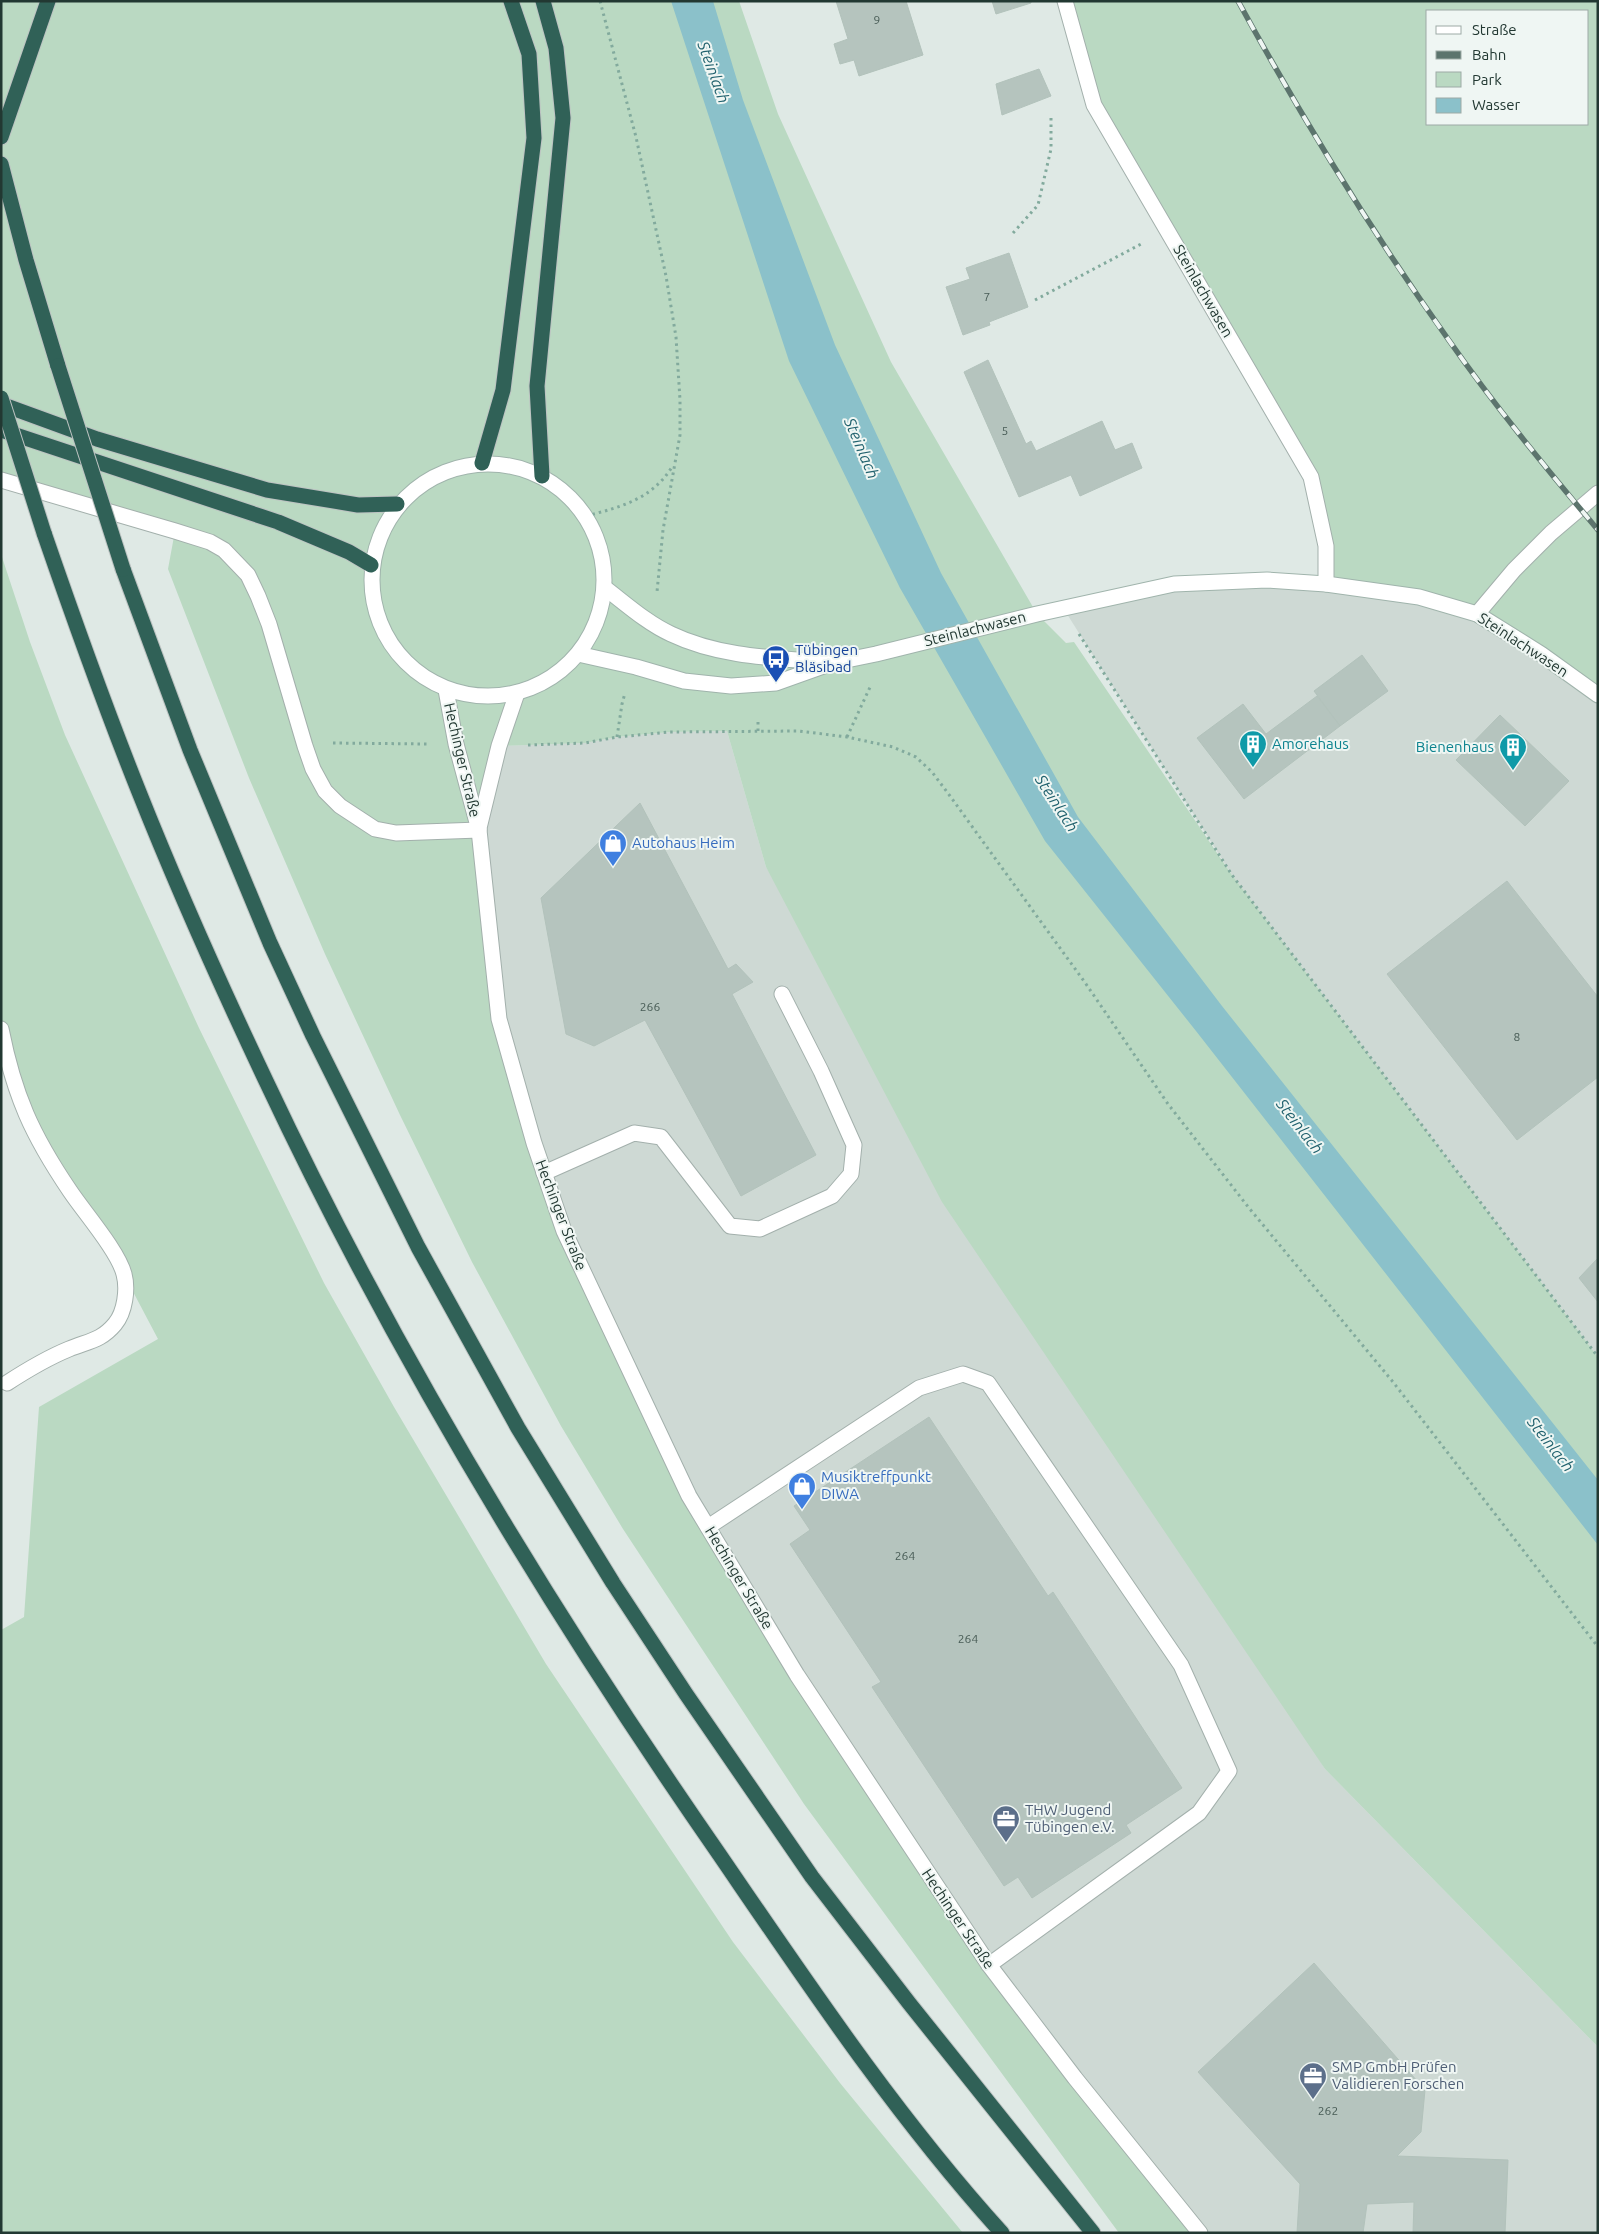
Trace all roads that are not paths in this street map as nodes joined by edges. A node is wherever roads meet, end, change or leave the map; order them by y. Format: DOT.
graph roads {
  1 [pos="48,1"];
  2 [pos="511,1"];
  3 [pos="543,1"];
  4 [pos="1065,1"];
  5 [pos="1,137"];
  6 [pos="1,164"];
  7 [pos="1,398"];
  8 [pos="1,404"];
  9 [pos="1,430"];
  10 [pos="482,463"];
  11 [pos="542,476"];
  12 [pos="1,480"];
  13 [pos="1598,493"];
  14 [pos="397,504"];
  15 [pos="371,565"];
  16 [pos="1326,584"];
  17 [pos="605,588"];
  18 [pos="1477,614"];
  19 [pos="578,654"];
  20 [pos="832,663"];
  21 [pos="446,690"];
  22 [pos="517,693"];
  23 [pos="1598,695"];
  24 [pos="479,830"];
  25 [pos="782,994"];
  26 [pos="1,1029"];
  27 [pos="544,1173"];
  28 [pos="7,1384"];
  29 [pos="708,1527"];
  30 [pos="989,1965"];
  31 [pos="1002,2233"];
  32 [pos="1094,2233"];
  33 [pos="1200,2233"];
  1 -- 5 [label="highway"];
  2 -- 10 [label="highway"];
  3 -- 11 [label="highway"];
  4 -- 16 [label="street, Steinlachwasen"];
  6 -- 32 [label="highway, bridge"];
  7 -- 31 [label="highway, bridge"];
  8 -- 14 [label="highway"];
  9 -- 15 [label="highway"];
  10 -- 11 [label="street"];
  10 -- 14 [label="street"];
  11 -- 17 [label="street"];
  12 -- 24 [label="street"];
  13 -- 18 [label="street"];
  14 -- 15 [label="street"];
  15 -- 21 [label="street"];
  16 -- 18 [label="street, Steinlachwasen"];
  16 -- 20 [label="street, Steinlachwasen"];
  17 -- 19 [label="street"];
  17 -- 20 [label="street, Steinlachwasen"];
  18 -- 23 [label="street, Steinlachwasen"];
  19 -- 20 [label="street, Steinlachwasen"];
  19 -- 22 [label="street"];
  21 -- 22 [label="street"];
  21 -- 24 [label="street, Hechinger Straße"];
  22 -- 24 [label="street, Hechinger Straße"];
  24 -- 27 [label="street, Hechinger Straße"];
  25 -- 27 [label="street"];
  26 -- 28 [label="street"];
  27 -- 29 [label="street, Hechinger Straße"];
  29 -- 30 [label="street, Hechinger Straße"];
  29 -- 30 [label="street"];
  30 -- 33 [label="street, Hechinger Straße"];
}
